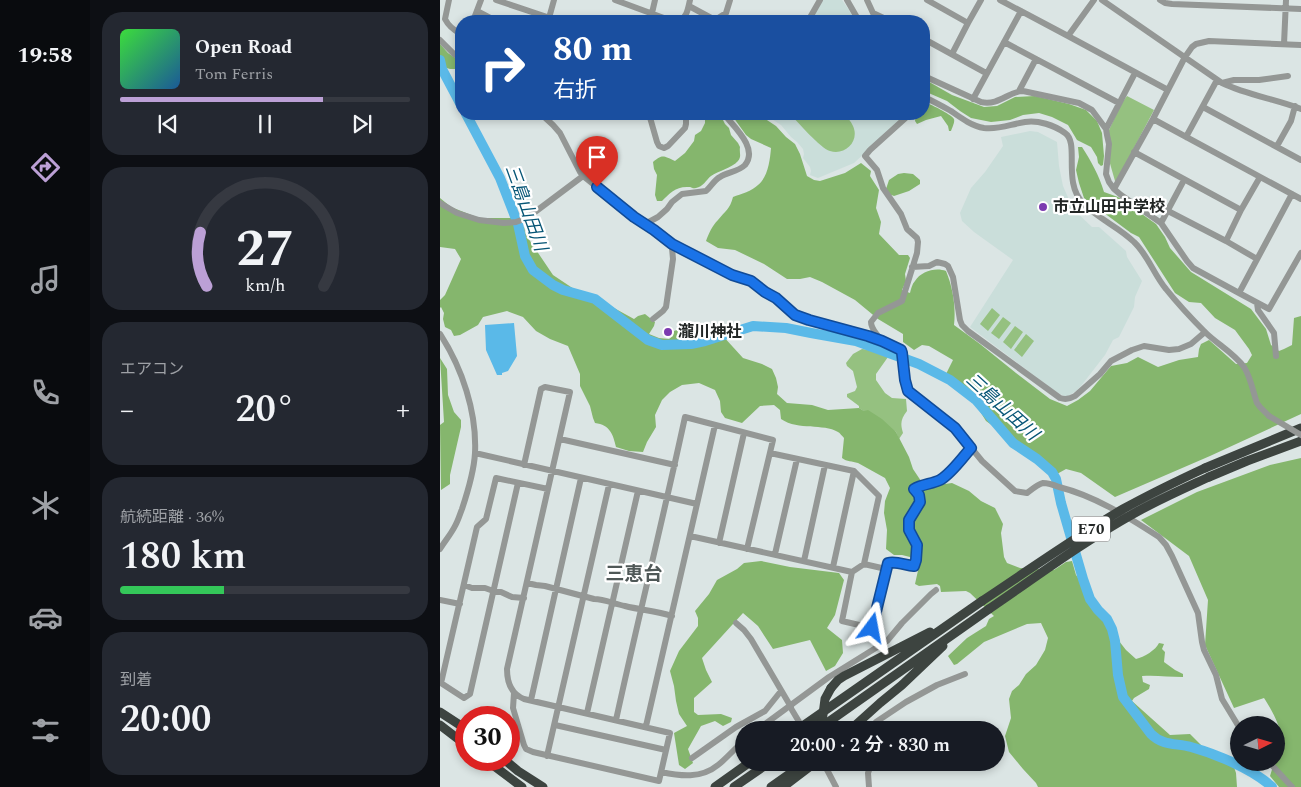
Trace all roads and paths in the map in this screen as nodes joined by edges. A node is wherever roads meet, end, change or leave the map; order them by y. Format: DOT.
graph roads {
  1 [pos="449,0"];
  2 [pos="481,0"];
  3 [pos="496,0"];
  4 [pos="554,0"];
  5 [pos="655,0"];
  6 [pos="730,0"];
  7 [pos="820,0"];
  8 [pos="846,0"];
  9 [pos="867,0"];
  10 [pos="927,0"];
  11 [pos="981,0"];
  12 [pos="1000,0"];
  13 [pos="1094,0"];
  14 [pos="1102,0"];
  15 [pos="1160,0"];
  16 [pos="1286,0"];
  17 [pos="619,1"];
  18 [pos="1172,2"];
  19 [pos="689,3"];
  20 [pos="1248,4"];
  21 [pos="1286,9"];
  22 [pos="1301,9"];
  23 [pos="477,11"];
  24 [pos="1020,11"];
  25 [pos="652,13"];
  26 [pos="873,13"];
  27 [pos="475,15"];
  28 [pos="485,15"];
  29 [pos="540,15"];
  30 [pos="550,15"];
  31 [pos="657,15"];
  32 [pos="684,15"];
  33 [pos="707,15"];
  34 [pos="723,15"];
  35 [pos="811,15"];
  36 [pos="855,15"];
  37 [pos="877,15"];
  38 [pos="968,23"];
  39 [pos="455,30"];
  40 [pos="1068,36"];
  41 [pos="440,40"];
  42 [pos="930,42"];
  43 [pos="1004,42"];
  44 [pos="1284,44"];
  45 [pos="1301,45"];
  46 [pos="455,54"];
  47 [pos="952,54"];
  48 [pos="1184,57"];
  49 [pos="1036,59"];
  50 [pos="986,73"];
  51 [pos="1135,73"];
  52 [pos="1288,76"];
  53 [pos="930,79"];
  54 [pos="1219,81"];
  55 [pos="1168,90"];
  56 [pos="1019,91"];
  57 [pos="973,99"];
  58 [pos="930,101"];
  59 [pos="1119,103"];
  60 [pos="1203,107"];
  61 [pos="1298,108"];
  62 [pos="1153,119"];
  63 [pos="548,120"];
  64 [pos="651,120"];
  65 [pos="686,120"];
  66 [pos="729,120"];
  67 [pos="903,120"];
  68 [pos="1106,129"];
  69 [pos="1186,137"];
  70 [pos="1277,146"];
  71 [pos="1134,152"];
  72 [pos="1301,160"];
  73 [pos="582,176"];
  74 [pos="1260,177"];
  75 [pos="1184,180"];
  76 [pos="1114,189"];
  77 [pos="1292,194"];
  78 [pos="1301,199"];
  79 [pos="440,203"];
  80 [pos="1242,210"];
  81 [pos="1168,211"];
  82 [pos="1160,223"];
  83 [pos="645,224"];
  84 [pos="1226,241"];
  85 [pos="672,244"];
  86 [pos="1301,253"];
  87 [pos="1257,259"];
  88 [pos="912,267"];
  89 [pos="1239,293"];
  90 [pos="1257,303"];
  91 [pos="653,319"];
  92 [pos="1205,332"];
  93 [pos="440,334"];
  94 [pos="882,341"];
  95 [pos="1276,356"];
  96 [pos="715,425"];
  97 [pos="1301,426"];
  98 [pos="744,433"];
  99 [pos="1301,435"];
  100 [pos="560,439"];
  101 [pos="1301,441"];
  102 [pos="971,448"];
  103 [pos="475,453"];
  104 [pos="770,453"];
  105 [pos="797,459"];
  106 [pos="524,465"];
  107 [pos="674,465"];
  108 [pos="826,465"];
  109 [pos="552,471"];
  110 [pos="854,471"];
  111 [pos="1207,472"];
  112 [pos="581,478"];
  113 [pos="518,483"];
  114 [pos="609,485"];
  115 [pos="548,489"];
  116 [pos="638,491"];
  117 [pos="668,497"];
  118 [pos="697,504"];
  119 [pos="690,536"];
  120 [pos="719,543"];
  121 [pos="440,549"];
  122 [pos="747,549"];
  123 [pos="775,554"];
  124 [pos="804,561"];
  125 [pos="864,564"];
  126 [pos="833,567"];
  127 [pos="886,569"];
  128 [pos="852,572"];
  129 [pos="527,583"];
  130 [pos="464,585"];
  131 [pos="556,589"];
  132 [pos="936,590"];
  133 [pos="493,591"];
  134 [pos="584,596"];
  135 [pos="524,598"];
  136 [pos="440,600"];
  137 [pos="613,602"];
  138 [pos="460,604"];
  139 [pos="641,608"];
  140 [pos="672,616"];
  141 [pos="959,616"];
  142 [pos="736,623"];
  143 [pos="964,626"];
  144 [pos="965,674"];
  145 [pos="781,691"];
  146 [pos="514,693"];
  147 [pos="531,700"];
  148 [pos="559,706"];
  149 [pos="791,708"];
  150 [pos="440,712"];
  151 [pos="587,713"];
  152 [pos="1232,716"];
  153 [pos="616,720"];
  154 [pos="771,721"];
  155 [pos="799,721"];
  156 [pos="810,721"];
  157 [pos="821,721"];
  158 [pos="832,721"];
  159 [pos="860,721"];
  160 [pos="878,721"];
  161 [pos="455,722"];
  162 [pos="440,725"];
  163 [pos="555,725"];
  164 [pos="646,726"];
  165 [pos="455,737"];
  166 [pos="735,749"];
  167 [pos="666,750"];
  168 [pos="547,756"];
  169 [pos="692,758"];
  170 [pos="501,771"];
  171 [pos="518,771"];
  172 [pos="737,771"];
  173 [pos="757,771"];
  174 [pos="794,771"];
  175 [pos="808,771"];
  176 [pos="825,771"];
  177 [pos="869,771"];
  178 [pos="1277,771"];
  179 [pos="661,772"];
  180 [pos="522,787"];
  181 [pos="543,787"];
  182 [pos="715,787"];
  183 [pos="734,787"];
  184 [pos="770,787"];
  185 [pos="784,787"];
  186 [pos="836,787"];
  187 [pos="869,787"];
  188 [pos="1292,787"];
  1 -- 39 [label="street"];
  2 -- 23 [label="street"];
  3 -- 29 [label="street"];
  4 -- 30 [label="street"];
  5 -- 25 [label="street"];
  6 -- 34 [label="street"];
  7 -- 35 [label="street"];
  8 -- 36 [label="street"];
  9 -- 26 [label="street"];
  10 -- 38 [label="street"];
  11 -- 38 [label="street"];
  12 -- 24 [label="street"];
  13 -- 40 [label="street"];
  14 -- 48 [label="street"];
  15 -- 18 [label="street"];
  16 -- 21 [label="street"];
  17 -- 25 [label="street"];
  18 -- 20 [label="street"];
  19 -- 32 [label="street"];
  19 -- 33 [label="street"];
  20 -- 21 [label="street"];
  21 -- 22 [label="street"];
  21 -- 44 [label="street"];
  23 -- 27 [label="street"];
  23 -- 28 [label="street"];
  24 -- 40 [label="street"];
  24 -- 43 [label="street"];
  25 -- 31 [label="street"];
  26 -- 37 [label="street"];
  38 -- 47 [label="street"];
  40 -- 51 [label="street"];
  41 -- 46 [label="street"];
  42 -- 47 [label="street"];
  43 -- 49 [label="street"];
  43 -- 50 [label="street"];
  44 -- 45 [label="street"];
  44 -- 48 [label="street"];
  47 -- 50 [label="street"];
  48 -- 54 [label="street"];
  48 -- 55 [label="street"];
  49 -- 56 [label="street"];
  49 -- 59 [label="street"];
  50 -- 57 [label="street"];
  51 -- 55 [label="street"];
  51 -- 59 [label="street"];
  52 -- 54 [label="street"];
  53 -- 57 [label="street"];
  54 -- 60 [label="street"];
  54 -- 61 [label="street"];
  55 -- 62 [label="street"];
  56 -- 57 [label="street"];
  56 -- 68 [label="street"];
  58 -- 92 [label="street"];
  59 -- 68 [label="street"];
  60 -- 69 [label="street"];
  60 -- 70 [label="street"];
  61 -- 70 [label="street"];
  62 -- 69 [label="street"];
  62 -- 71 [label="street"];
  63 -- 73 [label="street"];
  64 -- 65 [label="street"];
  66 -- 83 [label="street"];
  67 -- 88 [label="street"];
  68 -- 76 [label="street"];
  69 -- 74 [label="street"];
  70 -- 72 [label="street"];
  71 -- 75 [label="street"];
  71 -- 76 [label="street"];
  73 -- 79 [label="street"];
  73 -- 83 [label="street"];
  74 -- 77 [label="street"];
  74 -- 80 [label="street"];
  75 -- 80 [label="street"];
  75 -- 81 [label="street"];
  76 -- 82 [label="street"];
  77 -- 78 [label="street"];
  77 -- 87 [label="street"];
  80 -- 84 [label="street"];
  81 -- 82 [label="street"];
  81 -- 84 [label="street"];
  82 -- 89 [label="street"];
  83 -- 85 [label="street"];
  84 -- 87 [label="street"];
  85 -- 91 [label="street"];
  85 -- 94 [label="street"];
  86 -- 90 [label="street"];
  87 -- 89 [label="street"];
  88 -- 92 [label="street"];
  88 -- 94 [label="street"];
  89 -- 90 [label="street"];
  90 -- 95 [label="street"];
  92 -- 99 [label="street, bridge"];
  93 -- 103 [label="street"];
  94 -- 102 [label="street"];
  96 -- 98 [label="street"];
  96 -- 107 [label="street"];
  96 -- 118 [label="street"];
  97 -- 111 [label="highway, E70"];
  98 -- 104 [label="street"];
  98 -- 120 [label="street"];
  100 -- 106 [label="street"];
  100 -- 107 [label="street"];
  100 -- 109 [label="street"];
  101 -- 111 [label="highway, E70"];
  102 -- 127 [label="street"];
  102 -- 152 [label="street"];
  103 -- 106 [label="street"];
  103 -- 121 [label="street"];
  104 -- 105 [label="street"];
  104 -- 122 [label="street"];
  105 -- 108 [label="street"];
  105 -- 123 [label="street"];
  106 -- 109 [label="street"];
  107 -- 117 [label="street"];
  108 -- 110 [label="street"];
  108 -- 124 [label="street"];
  109 -- 112 [label="street"];
  109 -- 115 [label="street"];
  110 -- 125 [label="street"];
  110 -- 126 [label="street"];
  111 -- 141 [label="highway, E70, bridge"];
  111 -- 143 [label="highway, E70, bridge"];
  112 -- 114 [label="street"];
  112 -- 131 [label="street"];
  113 -- 115 [label="street"];
  113 -- 130 [label="street"];
  113 -- 133 [label="street"];
  114 -- 116 [label="street"];
  114 -- 134 [label="street"];
  115 -- 129 [label="street"];
  116 -- 117 [label="street"];
  116 -- 137 [label="street"];
  117 -- 118 [label="street"];
  117 -- 139 [label="street"];
  118 -- 119 [label="street"];
  119 -- 120 [label="street"];
  119 -- 140 [label="street"];
  120 -- 122 [label="street"];
  122 -- 123 [label="street"];
  123 -- 124 [label="street"];
  124 -- 126 [label="street"];
  125 -- 127 [label="street"];
  125 -- 128 [label="street"];
  126 -- 128 [label="street"];
  127 -- 128 [label="street"];
  129 -- 131 [label="street"];
  129 -- 135 [label="street"];
  130 -- 133 [label="street"];
  130 -- 138 [label="street"];
  131 -- 134 [label="street"];
  131 -- 147 [label="street"];
  132 -- 149 [label="street"];
  133 -- 135 [label="street"];
  133 -- 138 [label="street"];
  134 -- 137 [label="street"];
  134 -- 148 [label="street"];
  135 -- 146 [label="street"];
  136 -- 138 [label="street"];
  137 -- 139 [label="street"];
  137 -- 151 [label="street"];
  139 -- 140 [label="street"];
  139 -- 153 [label="street"];
  140 -- 164 [label="street"];
  141 -- 156 [label="highway, E70"];
  141 -- 157 [label="highway, bridge"];
  142 -- 145 [label="street"];
  143 -- 158 [label="highway, E70"];
  143 -- 159 [label="highway"];
  144 -- 160 [label="street"];
  145 -- 149 [label="street"];
  145 -- 169 [label="street"];
  146 -- 147 [label="street"];
  146 -- 168 [label="street"];
  147 -- 148 [label="street"];
  148 -- 151 [label="street"];
  148 -- 163 [label="street"];
  149 -- 154 [label="street"];
  149 -- 155 [label="street, bridge"];
  150 -- 161 [label="highway"];
  151 -- 153 [label="street"];
  153 -- 164 [label="street"];
  162 -- 165 [label="highway"];
  163 -- 167 [label="street"];
  163 -- 168 [label="street"];
  164 -- 167 [label="street"];
  166 -- 179 [label="street"];
  167 -- 179 [label="street"];
  168 -- 179 [label="street"];
  170 -- 180 [label="highway"];
  171 -- 181 [label="highway"];
  172 -- 182 [label="highway"];
  173 -- 183 [label="highway"];
  174 -- 184 [label="highway"];
  175 -- 185 [label="highway"];
  176 -- 186 [label="street"];
  177 -- 187 [label="street"];
  178 -- 188 [label="street"];
}
